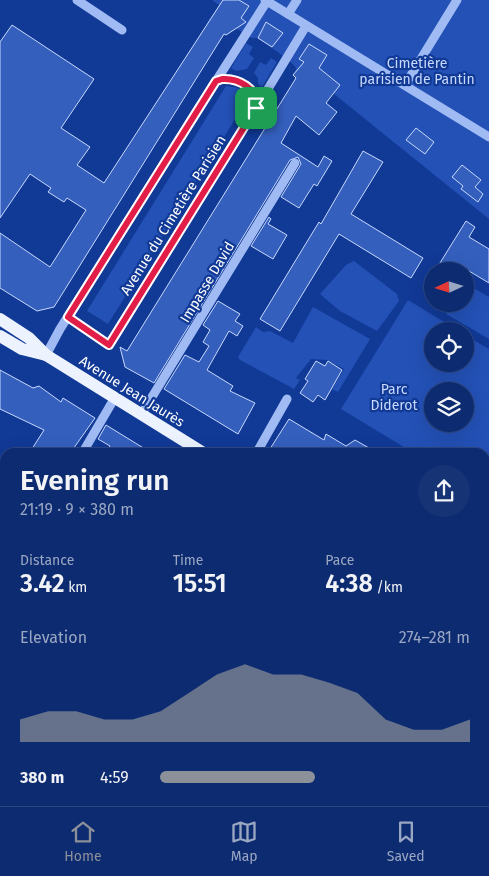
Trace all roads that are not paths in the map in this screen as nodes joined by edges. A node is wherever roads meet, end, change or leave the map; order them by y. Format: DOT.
graph roads {
  1 [pos="76,0"];
  2 [pos="297,0"];
  3 [pos="457,0"];
  4 [pos="266,1"];
  5 [pos="288,14"];
  6 [pos="306,26"];
  7 [pos="122,30"];
  8 [pos="216,81"];
  9 [pos="405,85"];
  10 [pos="256,108"];
  11 [pos="489,138"];
  12 [pos="295,163"];
  13 [pos="68,317"];
  14 [pos="0,320"];
  15 [pos="0,336"];
  16 [pos="46,355"];
  17 [pos="287,399"];
  18 [pos="114,400"];
  19 [pos="141,415"];
  20 [pos="85,448"];
  21 [pos="192,448"];
  22 [pos="259,448"];
  1 -- 7 [label="street"];
  2 -- 5 [label="street"];
  3 -- 9 [label="street"];
  4 -- 5 [label="street"];
  4 -- 8 [label="street"];
  5 -- 6 [label="street"];
  6 -- 9 [label="street"];
  6 -- 10 [label="street"];
  8 -- 10 [label="street"];
  8 -- 13 [label="street"];
  9 -- 11 [label="street"];
  10 -- 13 [label="street, Avenue du Cimetière Parisien"];
  12 -- 19 [label="street, Impasse David"];
  13 -- 16 [label="street"];
  14 -- 16 [label="main road, Avenue Jean Jaurès"];
  15 -- 16 [label="main road, Avenue Jean Jaurès"];
  16 -- 18 [label="main road, Avenue Jean Jaurès"];
  17 -- 22 [label="street"];
  18 -- 19 [label="main road, Avenue Jean Jaurès"];
  18 -- 20 [label="street"];
  19 -- 21 [label="main road, Avenue Jean Jaurès"];
}
